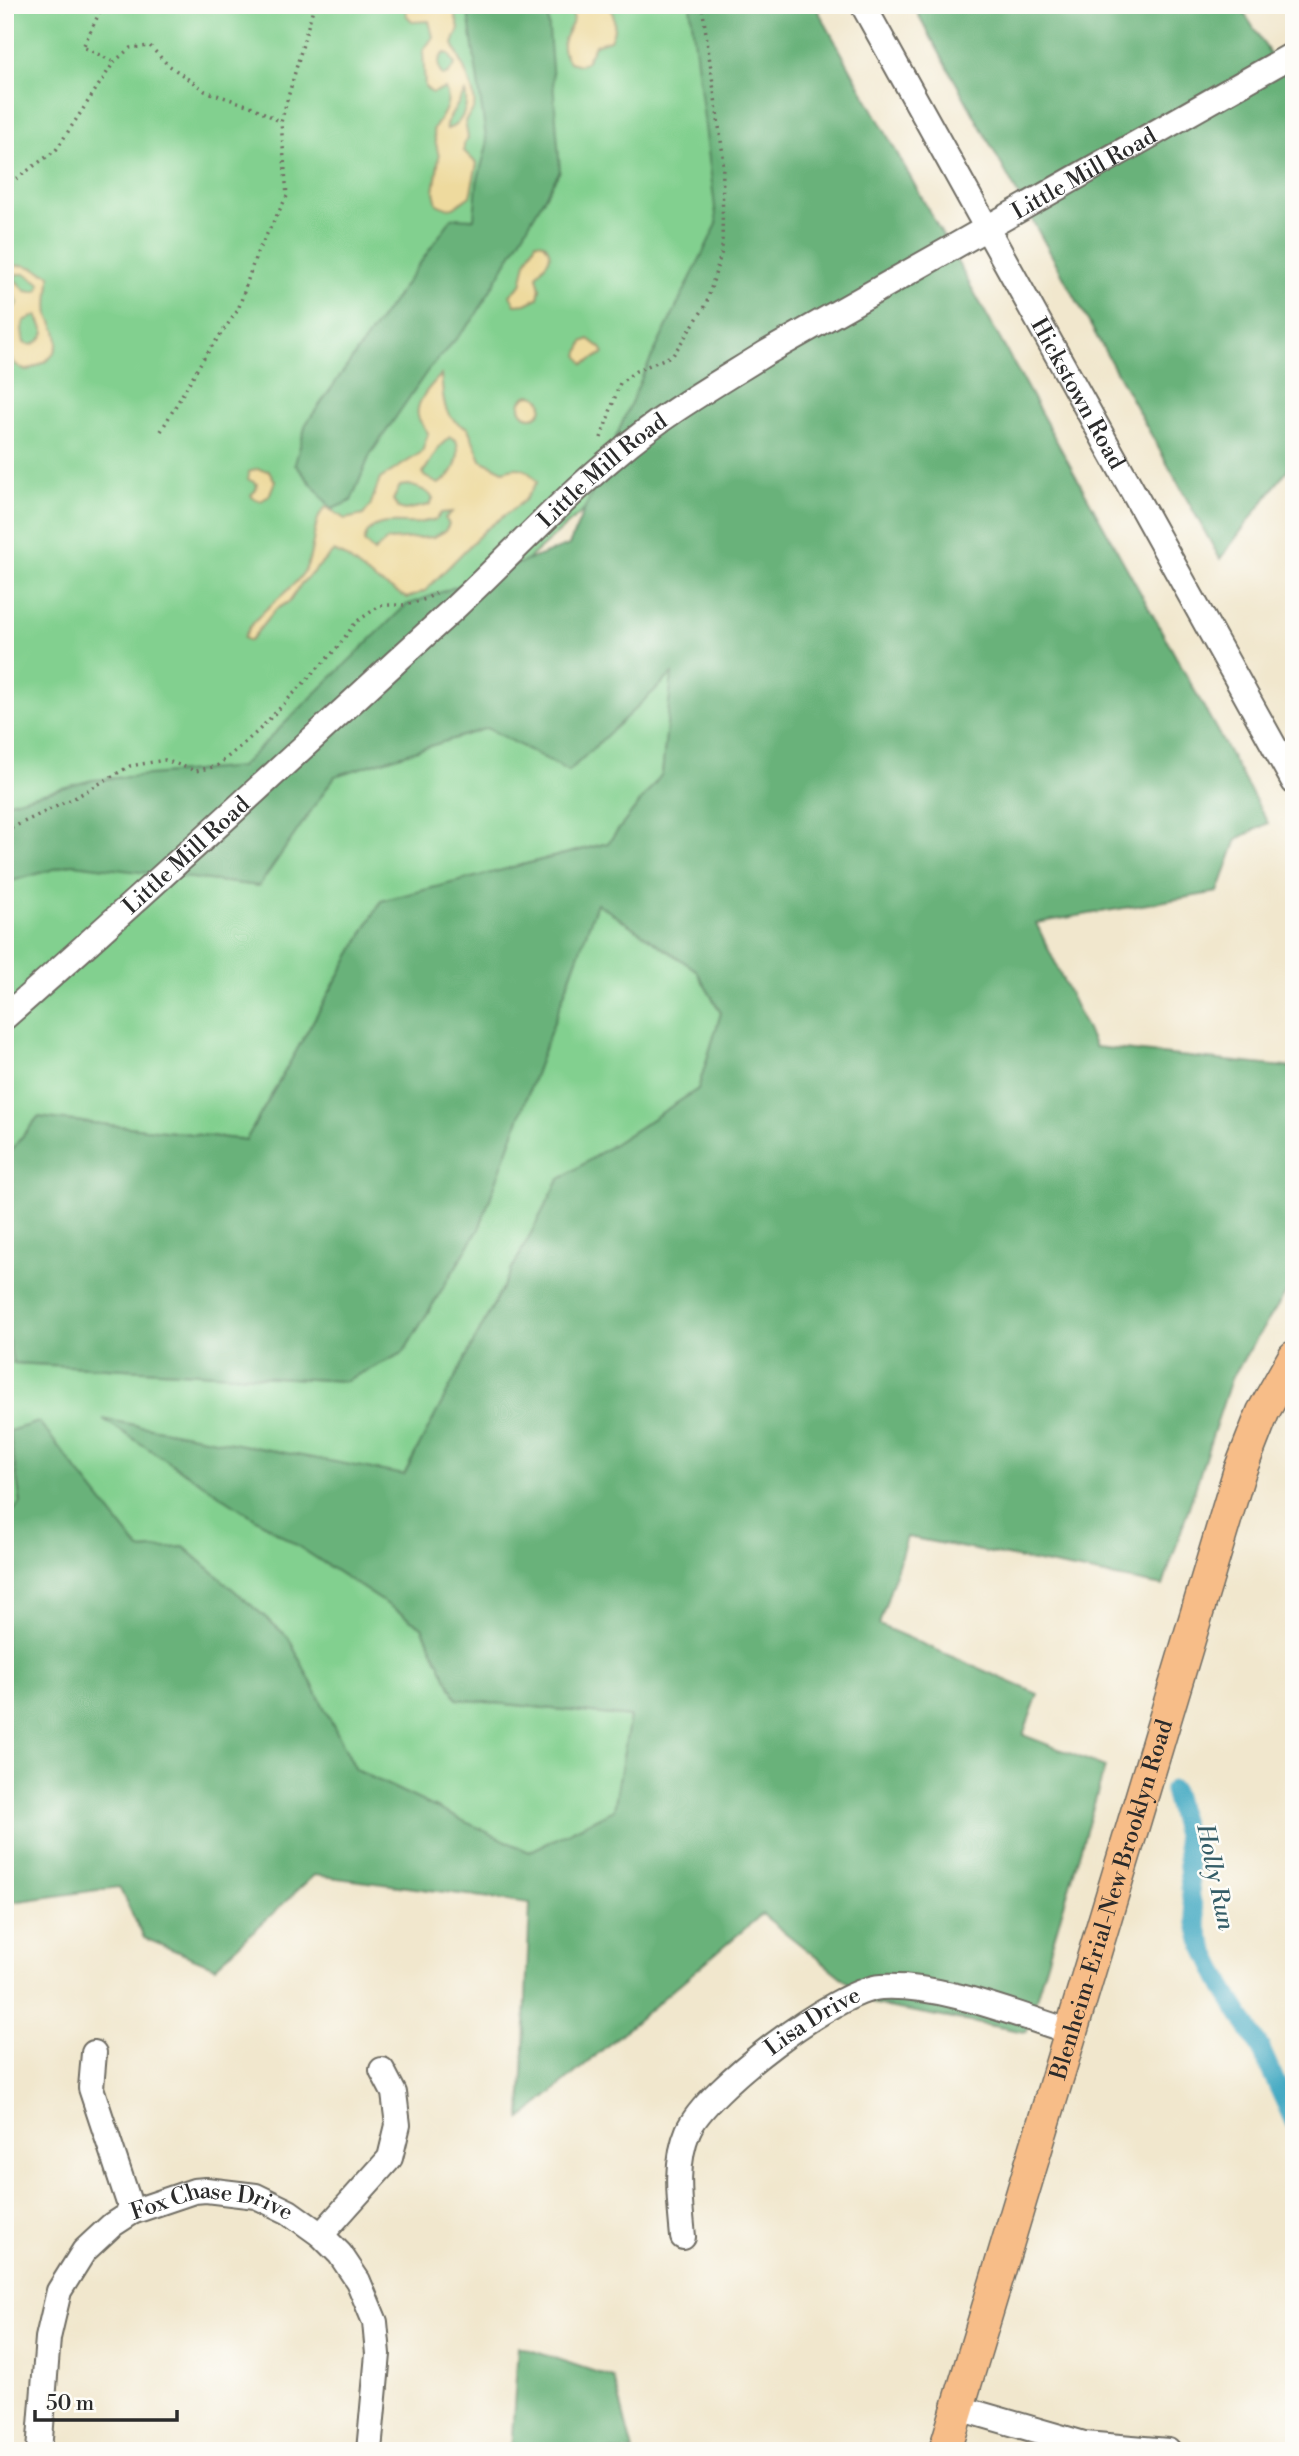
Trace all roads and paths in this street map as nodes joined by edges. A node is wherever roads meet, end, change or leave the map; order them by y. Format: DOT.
graph roads {
  1 [pos="103,5"];
  2 [pos="314,5"];
  3 [pos="702,5"];
  4 [pos="863,5"];
  5 [pos="1294,54"];
  6 [pos="114,62"];
  7 [pos="281,122"];
  8 [pos="5,187"];
  9 [pos="987,228"];
  10 [pos="161,431"];
  11 [pos="597,444"];
  12 [pos="438,592"];
  13 [pos="1294,782"];
  14 [pos="5,831"];
  15 [pos="5,1017"];
  16 [pos="1294,1357"];
  17 [pos="1072,2032"];
  18 [pos="94,2053"];
  19 [pos="382,2070"];
  20 [pos="132,2213"];
  21 [pos="321,2235"];
  22 [pos="683,2237"];
  23 [pos="958,2408"];
  24 [pos="39,2451"];
  25 [pos="369,2451"];
  26 [pos="945,2451"];
  27 [pos="1168,2451"];
  1 -- 6 [label="path"];
  2 -- 7 [label="path"];
  3 -- 11 [label="path"];
  4 -- 9 [label="street, Hickstown Road"];
  5 -- 9 [label="street, Little Mill Road"];
  6 -- 7 [label="path"];
  6 -- 8 [label="path"];
  7 -- 10 [label="path"];
  9 -- 13 [label="street, Hickstown Road"];
  9 -- 15 [label="street, Little Mill Road"];
  12 -- 14 [label="path"];
  16 -- 17 [label="main road, Blenheim-Erial-New Brooklyn Road"];
  17 -- 22 [label="street, Lisa Drive"];
  17 -- 23 [label="main road, Blenheim-Erial-New Brooklyn Road"];
  18 -- 20 [label="street"];
  19 -- 21 [label="street"];
  20 -- 21 [label="street, Fox Chase Drive"];
  20 -- 24 [label="street, Fox Chase Drive"];
  21 -- 25 [label="street, Fox Chase Drive"];
  23 -- 26 [label="main road, Blenheim-Erial-New Brooklyn Road"];
  23 -- 27 [label="street"];
}
